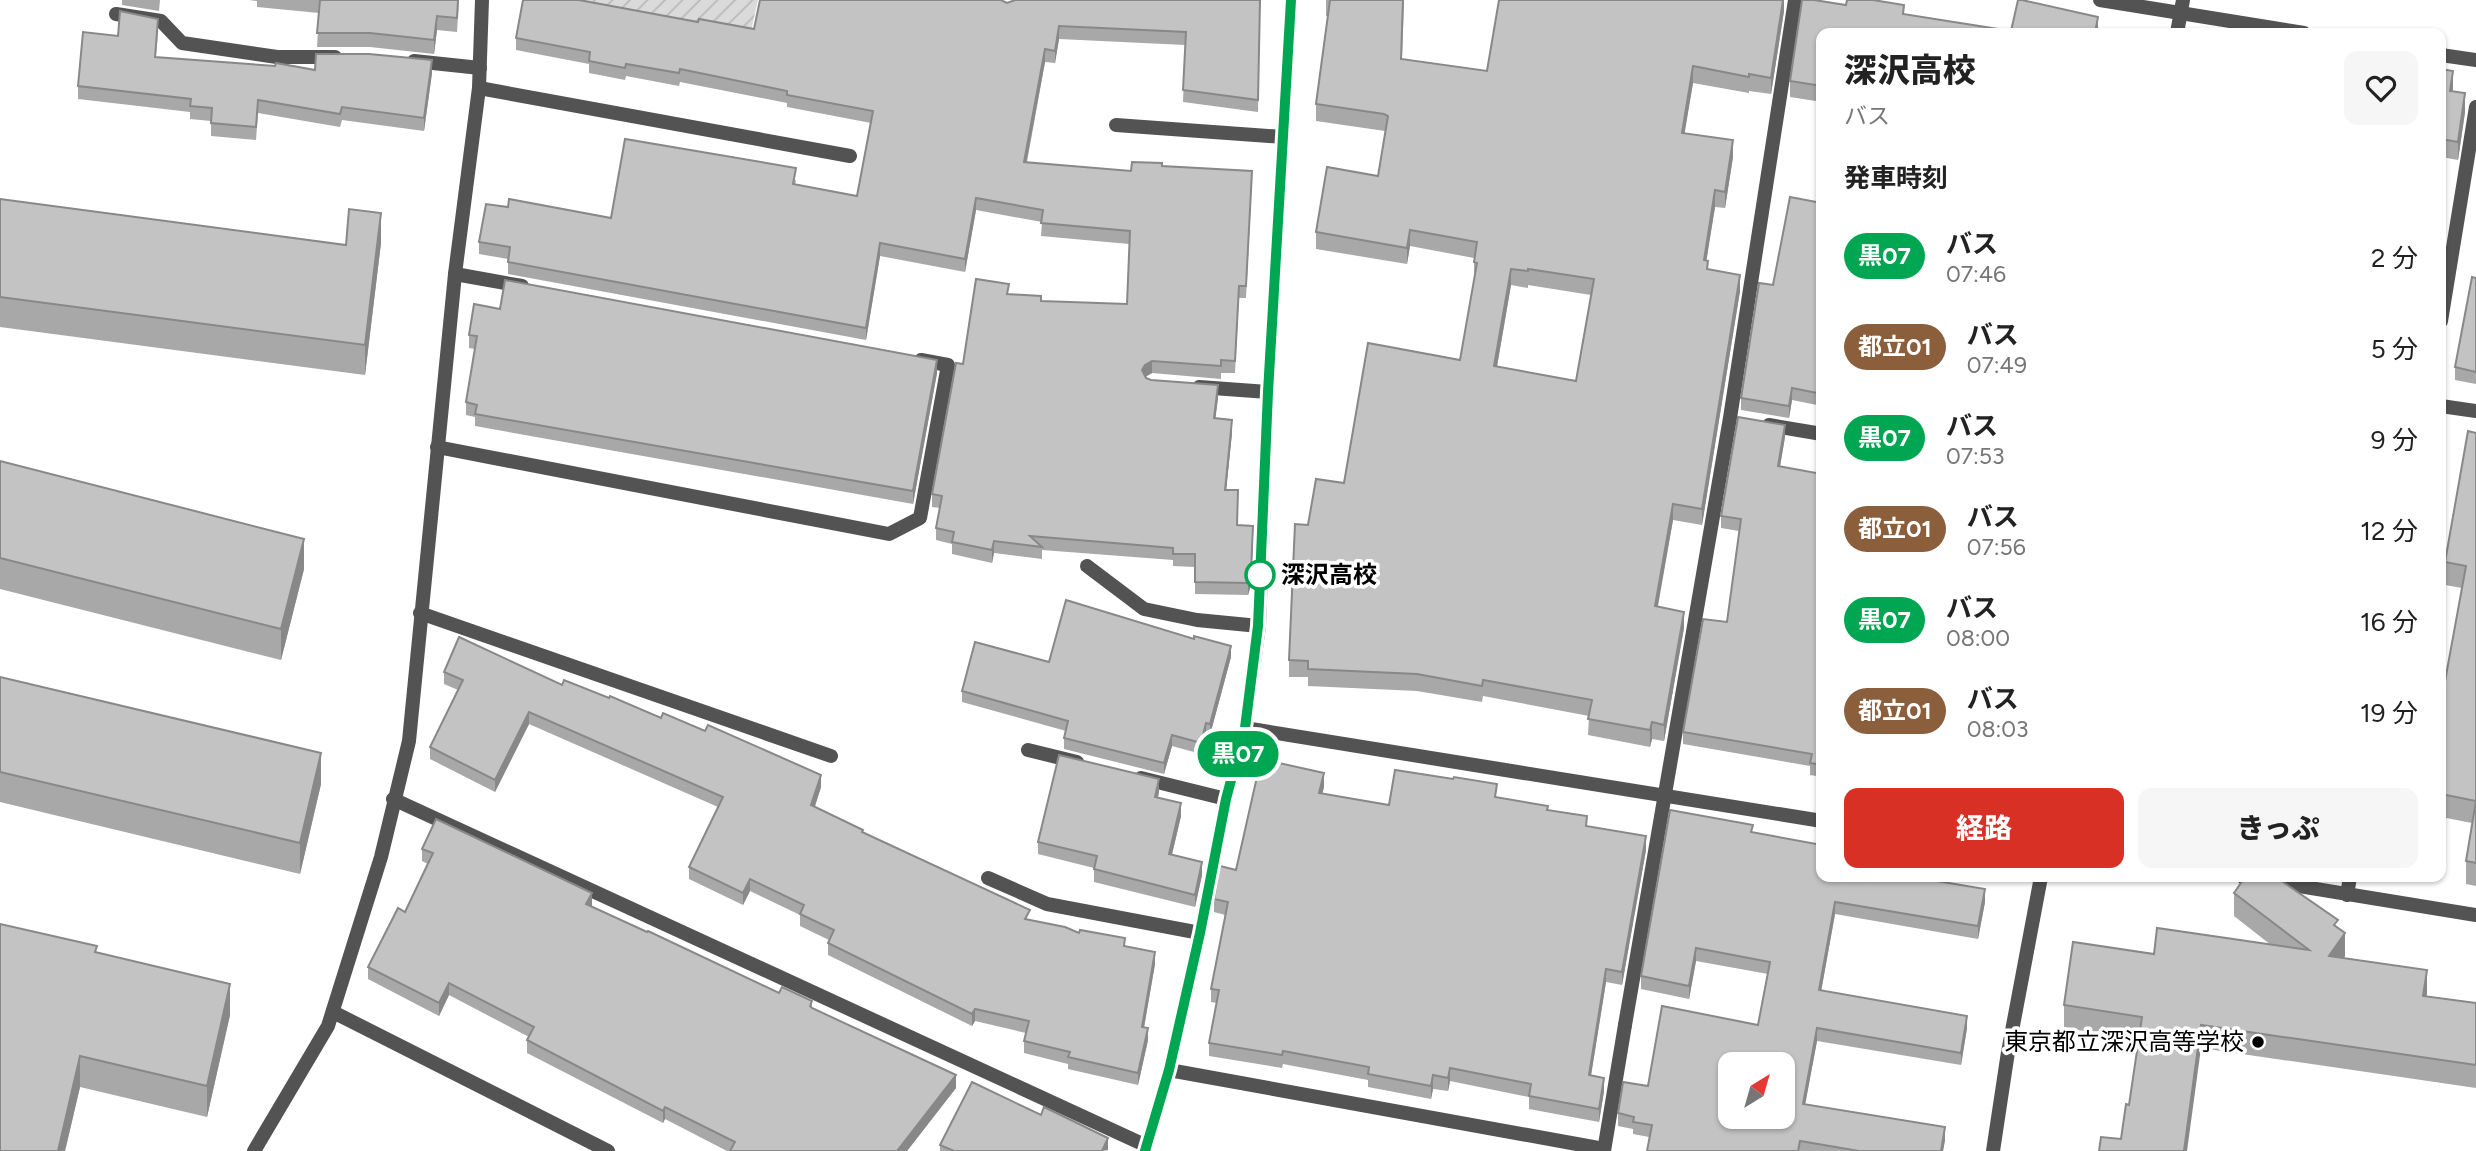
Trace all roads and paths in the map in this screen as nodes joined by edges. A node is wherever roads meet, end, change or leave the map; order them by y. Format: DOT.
graph roads {
  1 [pos="482,0"];
  2 [pos="1292,0"];
  3 [pos="1795,0"];
  4 [pos="2100,0"];
  5 [pos="2182,7"];
  6 [pos="116,14"];
  7 [pos="2178,28"];
  8 [pos="2281,28"];
  9 [pos="2446,56"];
  10 [pos="356,57"];
  11 [pos="394,59"];
  12 [pos="2476,60"];
  13 [pos="480,68"];
  14 [pos="479,88"];
  15 [pos="2476,107"];
  16 [pos="1116,125"];
  17 [pos="1284,137"];
  18 [pos="849,156"];
  19 [pos="455,274"];
  20 [pos="537,289"];
  21 [pos="2446,290"];
  22 [pos="907,358"];
  23 [pos="1178,385"];
  24 [pos="1268,392"];
  25 [pos="2446,407"];
  26 [pos="2476,411"];
  27 [pos="1743,420"];
  28 [pos="1816,433"];
  29 [pos="437,447"];
  30 [pos="1087,565"];
  31 [pos="420,614"];
  32 [pos="1258,626"];
  33 [pos="1245,728"];
  34 [pos="1028,750"];
  35 [pos="831,756"];
  36 [pos="1094,766"];
  37 [pos="1120,773"];
  38 [pos="1665,794"];
  39 [pos="393,799"];
  40 [pos="1226,799"];
  41 [pos="1816,820"];
  42 [pos="988,878"];
  43 [pos="2040,882"];
  44 [pos="2272,882"];
  45 [pos="2349,882"];
  46 [pos="2347,895"];
  47 [pos="2476,915"];
  48 [pos="1200,933"];
  49 [pos="333,1012"];
  50 [pos="1169,1070"];
  51 [pos="1146,1149"];
  52 [pos="1604,1150"];
  53 [pos="254,1151"];
  54 [pos="608,1151"];
  55 [pos="1993,1151"];
  1 -- 13 [label="street"];
  2 -- 17 [label="street"];
  3 -- 27 [label="street"];
  4 -- 5 [label="street"];
  5 -- 7 [label="street"];
  5 -- 8 [label="street"];
  6 -- 10 [label="street"];
  9 -- 12 [label="street"];
  11 -- 13 [label="street"];
  13 -- 14 [label="street"];
  14 -- 18 [label="street"];
  14 -- 19 [label="street"];
  15 -- 21 [label="street"];
  16 -- 17 [label="street"];
  17 -- 24 [label="street"];
  19 -- 20 [label="street"];
  19 -- 29 [label="street"];
  22 -- 29 [label="street"];
  23 -- 24 [label="street"];
  24 -- 32 [label="street"];
  25 -- 26 [label="street"];
  27 -- 28 [label="street"];
  27 -- 38 [label="street"];
  29 -- 31 [label="street"];
  30 -- 32 [label="street"];
  31 -- 35 [label="street"];
  31 -- 39 [label="street"];
  32 -- 33 [label="street"];
  33 -- 38 [label="street"];
  33 -- 40 [label="street"];
  34 -- 36 [label="street"];
  37 -- 40 [label="street"];
  38 -- 41 [label="street"];
  38 -- 52 [label="street"];
  39 -- 49 [label="street"];
  39 -- 51 [label="street"];
  40 -- 48 [label="street"];
  42 -- 48 [label="street"];
  43 -- 55 [label="street"];
  44 -- 46 [label="street"];
  45 -- 46 [label="street"];
  46 -- 47 [label="street"];
  48 -- 50 [label="street"];
  49 -- 53 [label="street"];
  49 -- 54 [label="street"];
  50 -- 51 [label="street"];
  50 -- 52 [label="street"];
}
